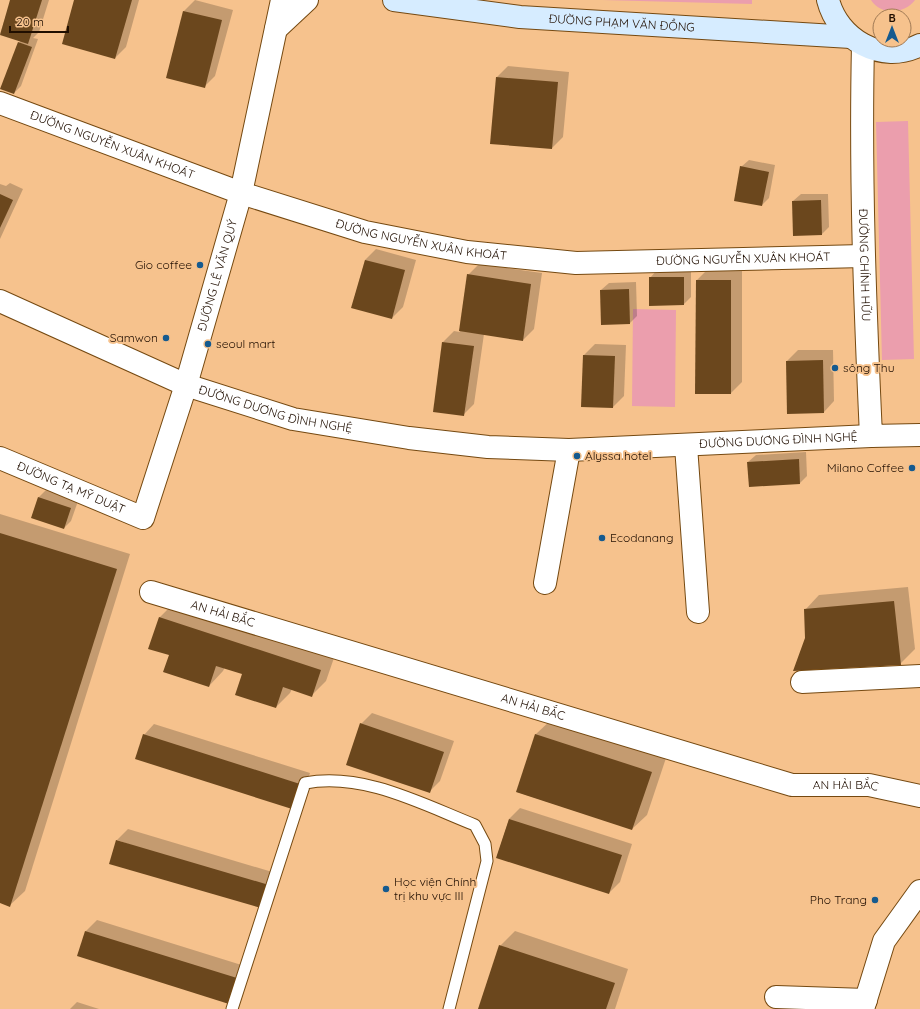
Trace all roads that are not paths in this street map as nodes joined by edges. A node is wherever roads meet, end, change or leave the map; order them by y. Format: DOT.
graph roads {
  1 [pos="282,0"];
  2 [pos="307,0"];
  3 [pos="394,0"];
  4 [pos="828,0"];
  5 [pos="276,29"];
  6 [pos="857,41"];
  7 [pos="920,46"];
  8 [pos="0,103"];
  9 [pos="241,193"];
  10 [pos="863,256"];
  11 [pos="0,301"];
  12 [pos="186,385"];
  13 [pos="920,435"];
  14 [pos="871,436"];
  15 [pos="686,446"];
  16 [pos="569,450"];
  17 [pos="0,458"];
  18 [pos="143,518"];
  19 [pos="545,583"];
  20 [pos="151,592"];
  21 [pos="698,612"];
  22 [pos="920,676"];
  23 [pos="802,682"];
  24 [pos="920,796"];
  25 [pos="920,891"];
  26 [pos="776,998"];
  27 [pos="864,1005"];
  28 [pos="232,1009"];
  29 [pos="449,1009"];
  1 -- 5 [label="street, ĐƯỜNG LÊ VĂN QUÝ"];
  2 -- 5 [label="street"];
  3 -- 6 [label="main road, ĐƯỜNG PHẠM VĂN ĐỒNG"];
  4 -- 6 [label="main road"];
  5 -- 9 [label="street, ĐƯỜNG LÊ VĂN QUÝ"];
  6 -- 7 [label="main road"];
  6 -- 10 [label="street, ĐƯỜNG CHÍNH HỮU"];
  8 -- 9 [label="street, ĐƯỜNG NGUYỄN XUÂN KHOÁT"];
  9 -- 10 [label="street, ĐƯỜNG NGUYỄN XUÂN KHOÁT"];
  9 -- 12 [label="street, ĐƯỜNG LÊ VĂN QUÝ"];
  10 -- 14 [label="street, ĐƯỜNG CHÍNH HỮU"];
  11 -- 12 [label="street, ĐƯỜNG DƯƠNG ĐÌNH NGHỆ"];
  12 -- 16 [label="street, ĐƯỜNG DƯƠNG ĐÌNH NGHỆ"];
  12 -- 18 [label="street, ĐƯỜNG LÊ VĂN QUÝ"];
  13 -- 14 [label="street"];
  14 -- 15 [label="street, ĐƯỜNG DƯƠNG ĐÌNH NGHỆ"];
  15 -- 16 [label="street, ĐƯỜNG DƯƠNG ĐÌNH NGHỆ"];
  15 -- 21 [label="street, ĐƯỜNG DƯƠNG ĐÌNH NGHỆ"];
  16 -- 19 [label="street"];
  17 -- 18 [label="street, ĐƯỜNG TẠ MỸ DUẬT"];
  20 -- 24 [label="street, AN HẢI BẮC"];
  22 -- 23 [label="street"];
  25 -- 27 [label="street"];
  26 -- 27 [label="street"];
  28 -- 29 [label="lane"];
}
